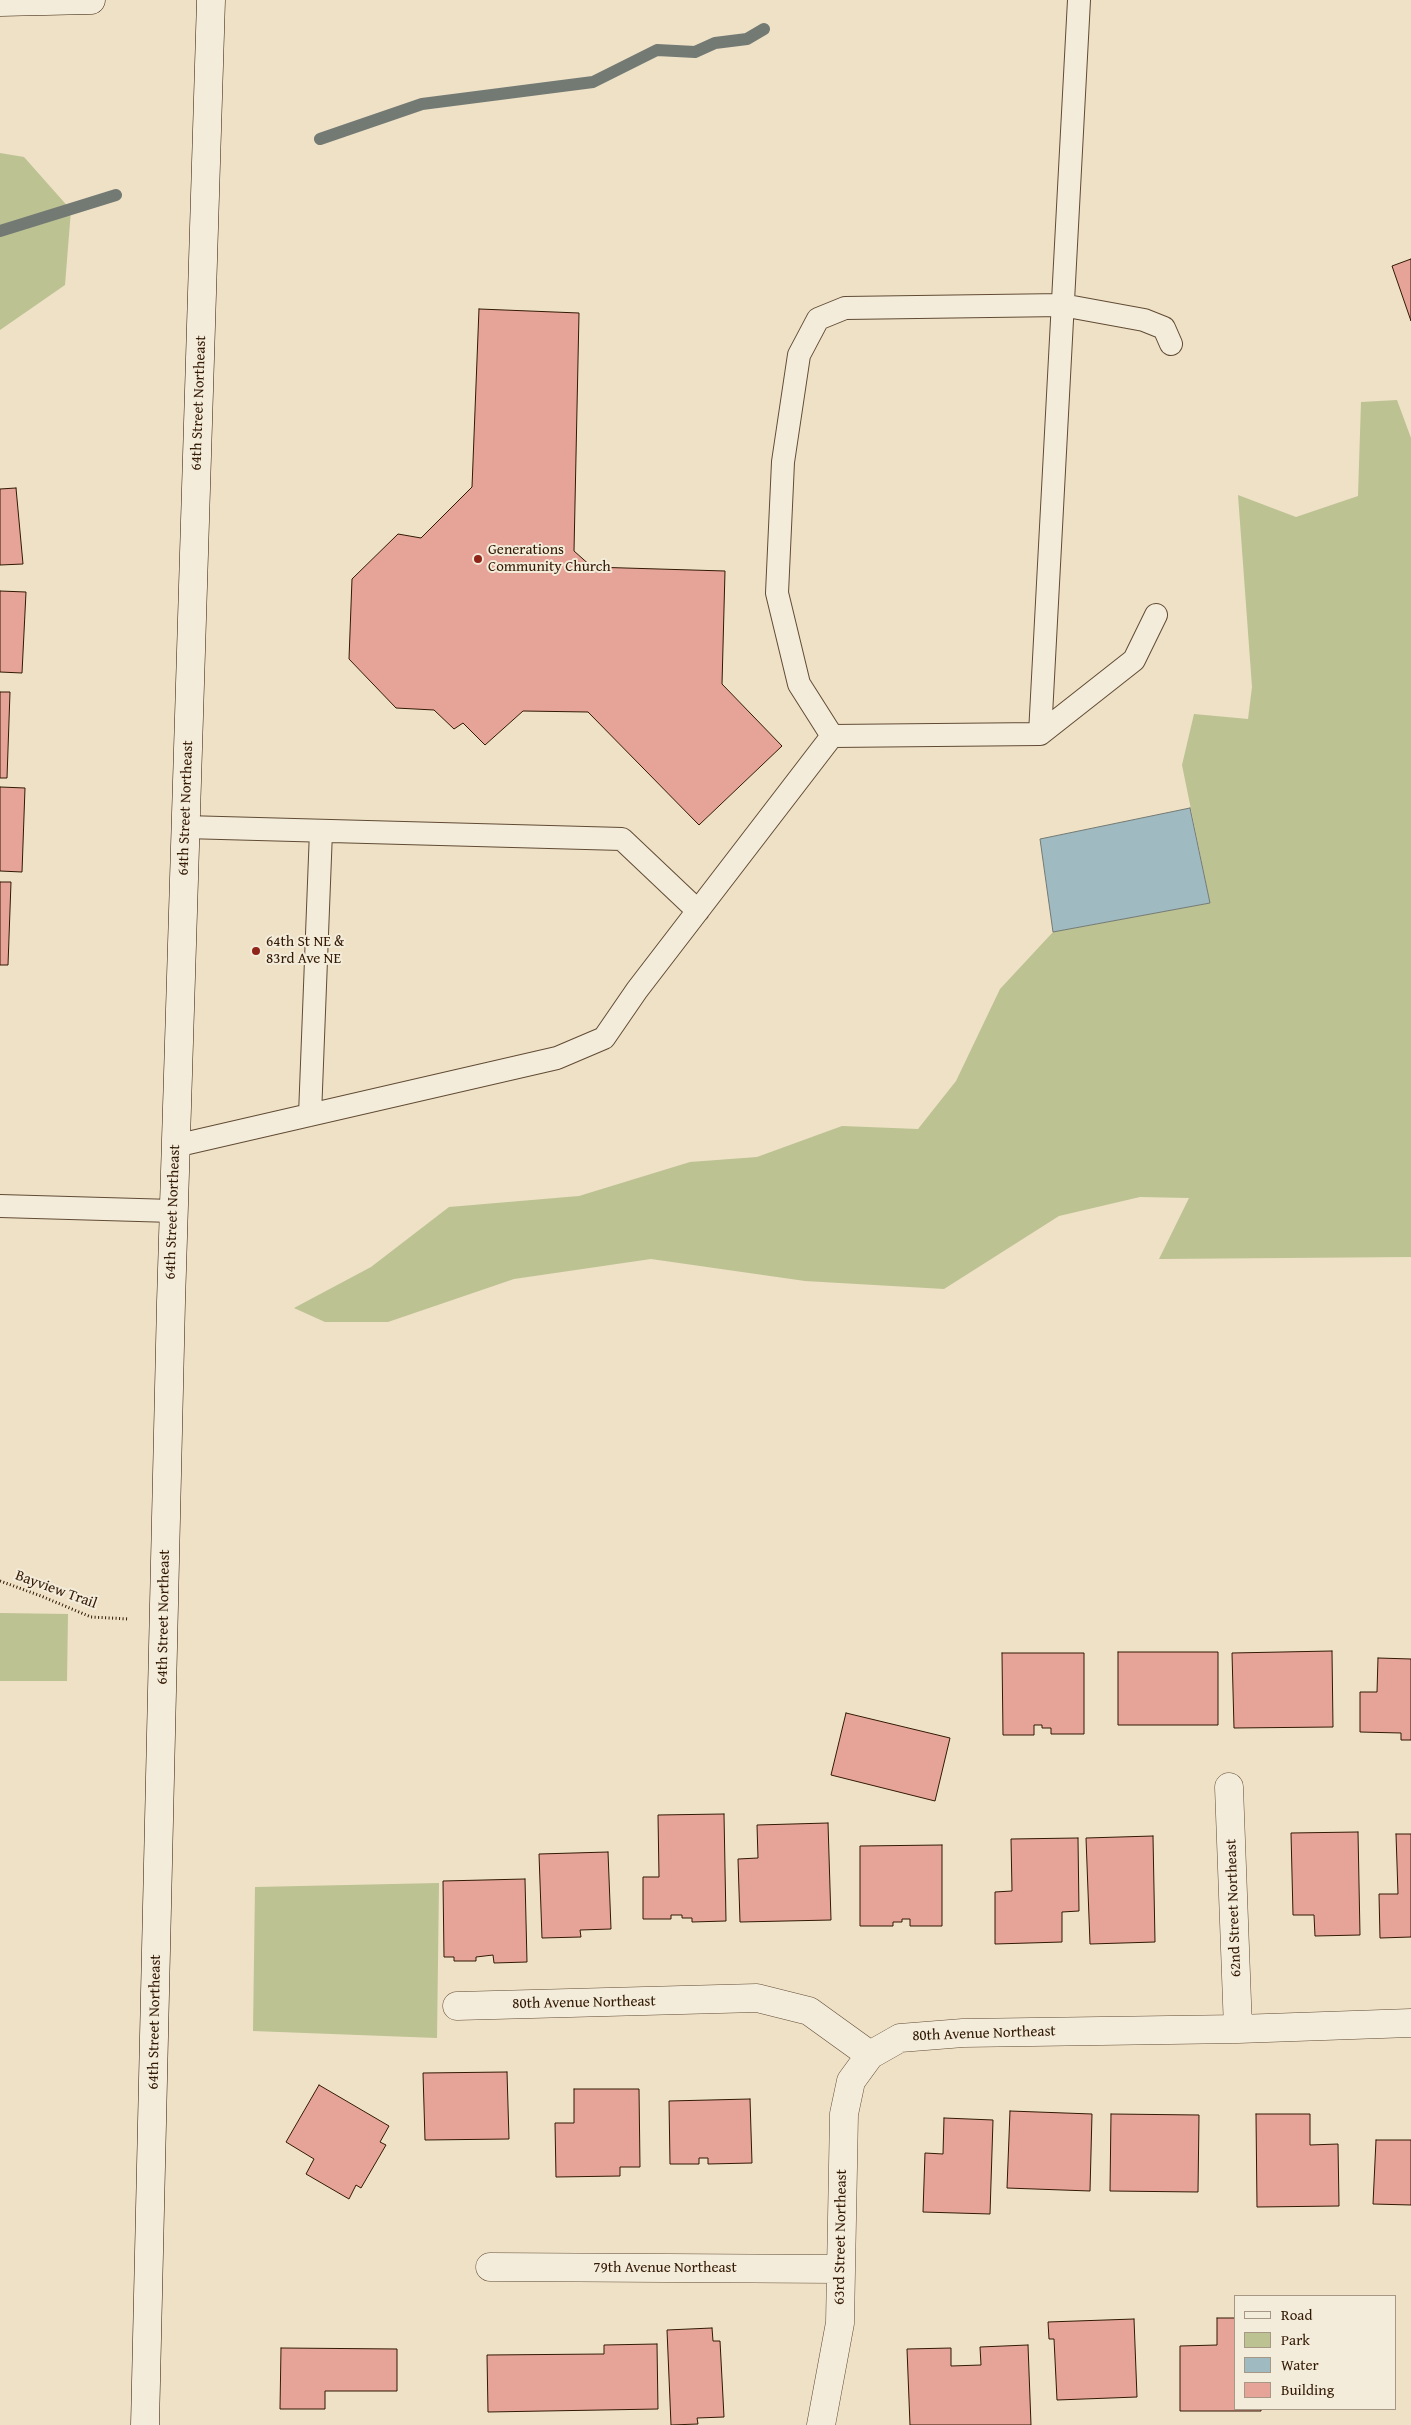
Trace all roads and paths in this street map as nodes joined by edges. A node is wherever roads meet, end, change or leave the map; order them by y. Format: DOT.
graph roads {
  1 [pos="91,0"];
  2 [pos="211,0"];
  3 [pos="1078,0"];
  4 [pos="0,2"];
  5 [pos="1062,305"];
  6 [pos="1171,344"];
  7 [pos="1156,615"];
  8 [pos="1040,734"];
  9 [pos="832,736"];
  10 [pos="185,827"];
  11 [pos="321,831"];
  12 [pos="698,911"];
  13 [pos="310,1115"];
  14 [pos="176,1146"];
  15 [pos="0,1206"];
  16 [pos="173,1211"];
  17 [pos="0,1581"];
  18 [pos="164,1620"];
  19 [pos="1229,1788"];
  20 [pos="457,2006"];
  21 [pos="1411,2023"];
  22 [pos="1238,2029"];
  23 [pos="870,2055"];
  24 [pos="490,2266"];
  25 [pos="840,2269"];
  26 [pos="145,2425"];
  27 [pos="821,2425"];
  1 -- 4 [label="main road"];
  2 -- 10 [label="main road, 64th Street Northeast"];
  3 -- 5 [label="lane"];
  5 -- 6 [label="lane"];
  5 -- 8 [label="lane"];
  5 -- 9 [label="lane"];
  7 -- 8 [label="lane"];
  8 -- 9 [label="lane"];
  9 -- 12 [label="lane"];
  10 -- 11 [label="lane"];
  10 -- 14 [label="main road, 64th Street Northeast"];
  11 -- 12 [label="lane"];
  11 -- 13 [label="lane"];
  12 -- 13 [label="lane"];
  13 -- 14 [label="lane"];
  14 -- 16 [label="main road, 64th Street Northeast"];
  15 -- 16 [label="lane"];
  16 -- 18 [label="main road, 64th Street Northeast"];
  17 -- 18 [label="path, Bayview Trail"];
  18 -- 26 [label="main road, 64th Street Northeast"];
  19 -- 22 [label="main road, 62nd Street Northeast"];
  20 -- 23 [label="main road, 80th Avenue Northeast"];
  21 -- 22 [label="main road, 80th Avenue Northeast"];
  22 -- 23 [label="main road, 80th Avenue Northeast"];
  23 -- 25 [label="main road, 63rd Street Northeast"];
  24 -- 25 [label="main road, 79th Avenue Northeast"];
  25 -- 27 [label="main road, 63rd Street Northeast"];
}
